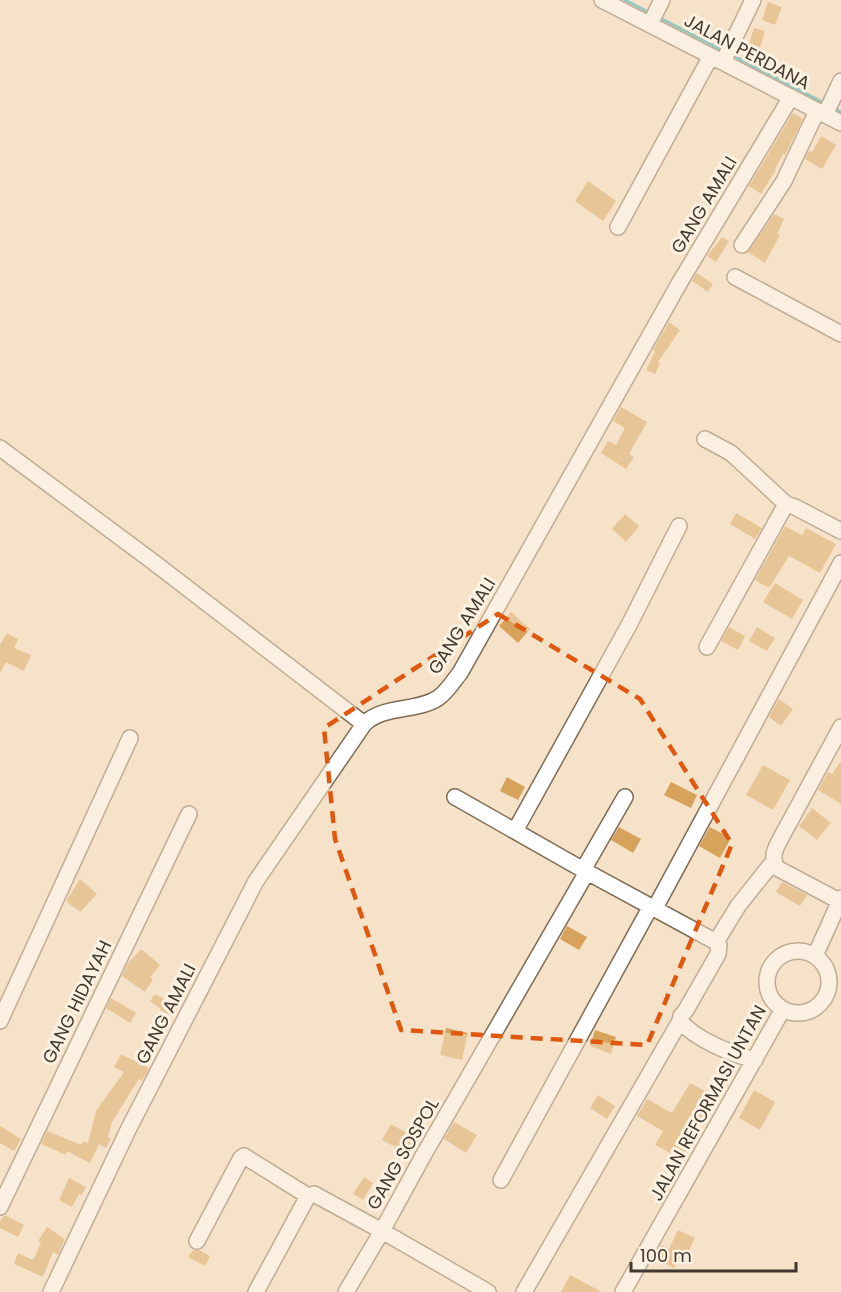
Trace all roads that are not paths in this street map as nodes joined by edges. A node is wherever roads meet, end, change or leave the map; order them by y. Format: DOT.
graph roads {
  1 [pos="602,0"];
  2 [pos="753,0"];
  3 [pos="655,14"];
  4 [pos="723,56"];
  5 [pos="841,81"];
  6 [pos="791,97"];
  7 [pos="821,113"];
  8 [pos="841,123"];
  9 [pos="618,228"];
  10 [pos="742,245"];
  11 [pos="735,277"];
  12 [pos="841,334"];
  13 [pos="705,440"];
  14 [pos="0,448"];
  15 [pos="786,504"];
  16 [pos="679,526"];
  17 [pos="841,531"];
  18 [pos="841,562"];
  19 [pos="707,646"];
  20 [pos="364,723"];
  21 [pos="841,727"];
  22 [pos="130,738"];
  23 [pos="455,797"];
  24 [pos="625,797"];
  25 [pos="189,814"];
  26 [pos="515,831"];
  27 [pos="773,862"];
  28 [pos="585,871"];
  29 [pos="840,900"];
  30 [pos="653,907"];
  31 [pos="716,942"];
  32 [pos="815,956"];
  33 [pos="783,1009"];
  34 [pos="0,1021"];
  35 [pos="680,1021"];
  36 [pos="755,1060"];
  37 [pos="501,1180"];
  38 [pos="308,1196"];
  39 [pos="0,1207"];
  40 [pos="382,1231"];
  41 [pos="197,1241"];
  42 [pos="51,1292"];
  43 [pos="255,1292"];
  44 [pos="346,1292"];
  45 [pos="488,1292"];
  46 [pos="524,1292"];
  47 [pos="623,1292"];
  1 -- 3 [label="street, JALAN PERDANA"];
  2 -- 4 [label="street"];
  3 -- 4 [label="street, JALAN PERDANA"];
  4 -- 6 [label="street, JALAN PERDANA"];
  4 -- 9 [label="street"];
  5 -- 7 [label="street"];
  6 -- 7 [label="street, JALAN PERDANA"];
  6 -- 20 [label="street, GANG AMALI"];
  7 -- 8 [label="street, JALAN PERDANA"];
  7 -- 10 [label="street"];
  11 -- 12 [label="street"];
  13 -- 15 [label="street"];
  14 -- 20 [label="street"];
  15 -- 17 [label="street"];
  15 -- 19 [label="street"];
  16 -- 26 [label="street"];
  18 -- 30 [label="street"];
  20 -- 42 [label="street, GANG AMALI"];
  21 -- 27 [label="street"];
  22 -- 34 [label="street"];
  23 -- 26 [label="street"];
  24 -- 28 [label="street, GANG SOSPOL"];
  25 -- 39 [label="street, GANG HIDAYAH"];
  26 -- 28 [label="street"];
  27 -- 29 [label="street"];
  27 -- 31 [label="street"];
  28 -- 30 [label="street"];
  28 -- 40 [label="street, GANG SOSPOL"];
  29 -- 32 [label="street"];
  30 -- 31 [label="street"];
  30 -- 37 [label="street"];
  31 -- 35 [label="street"];
  32 -- 33 [label="street, JALAN REFORMASI UNTAN"];
  32 -- 33 [label="street"];
  33 -- 36 [label="street, JALAN REFORMASI UNTAN"];
  35 -- 36 [label="street"];
  35 -- 46 [label="street"];
  36 -- 47 [label="street, JALAN REFORMASI UNTAN"];
  38 -- 40 [label="street"];
  38 -- 41 [label="street"];
  38 -- 43 [label="street"];
  40 -- 44 [label="street"];
  40 -- 45 [label="street, GANG SOSPOL"];
}
